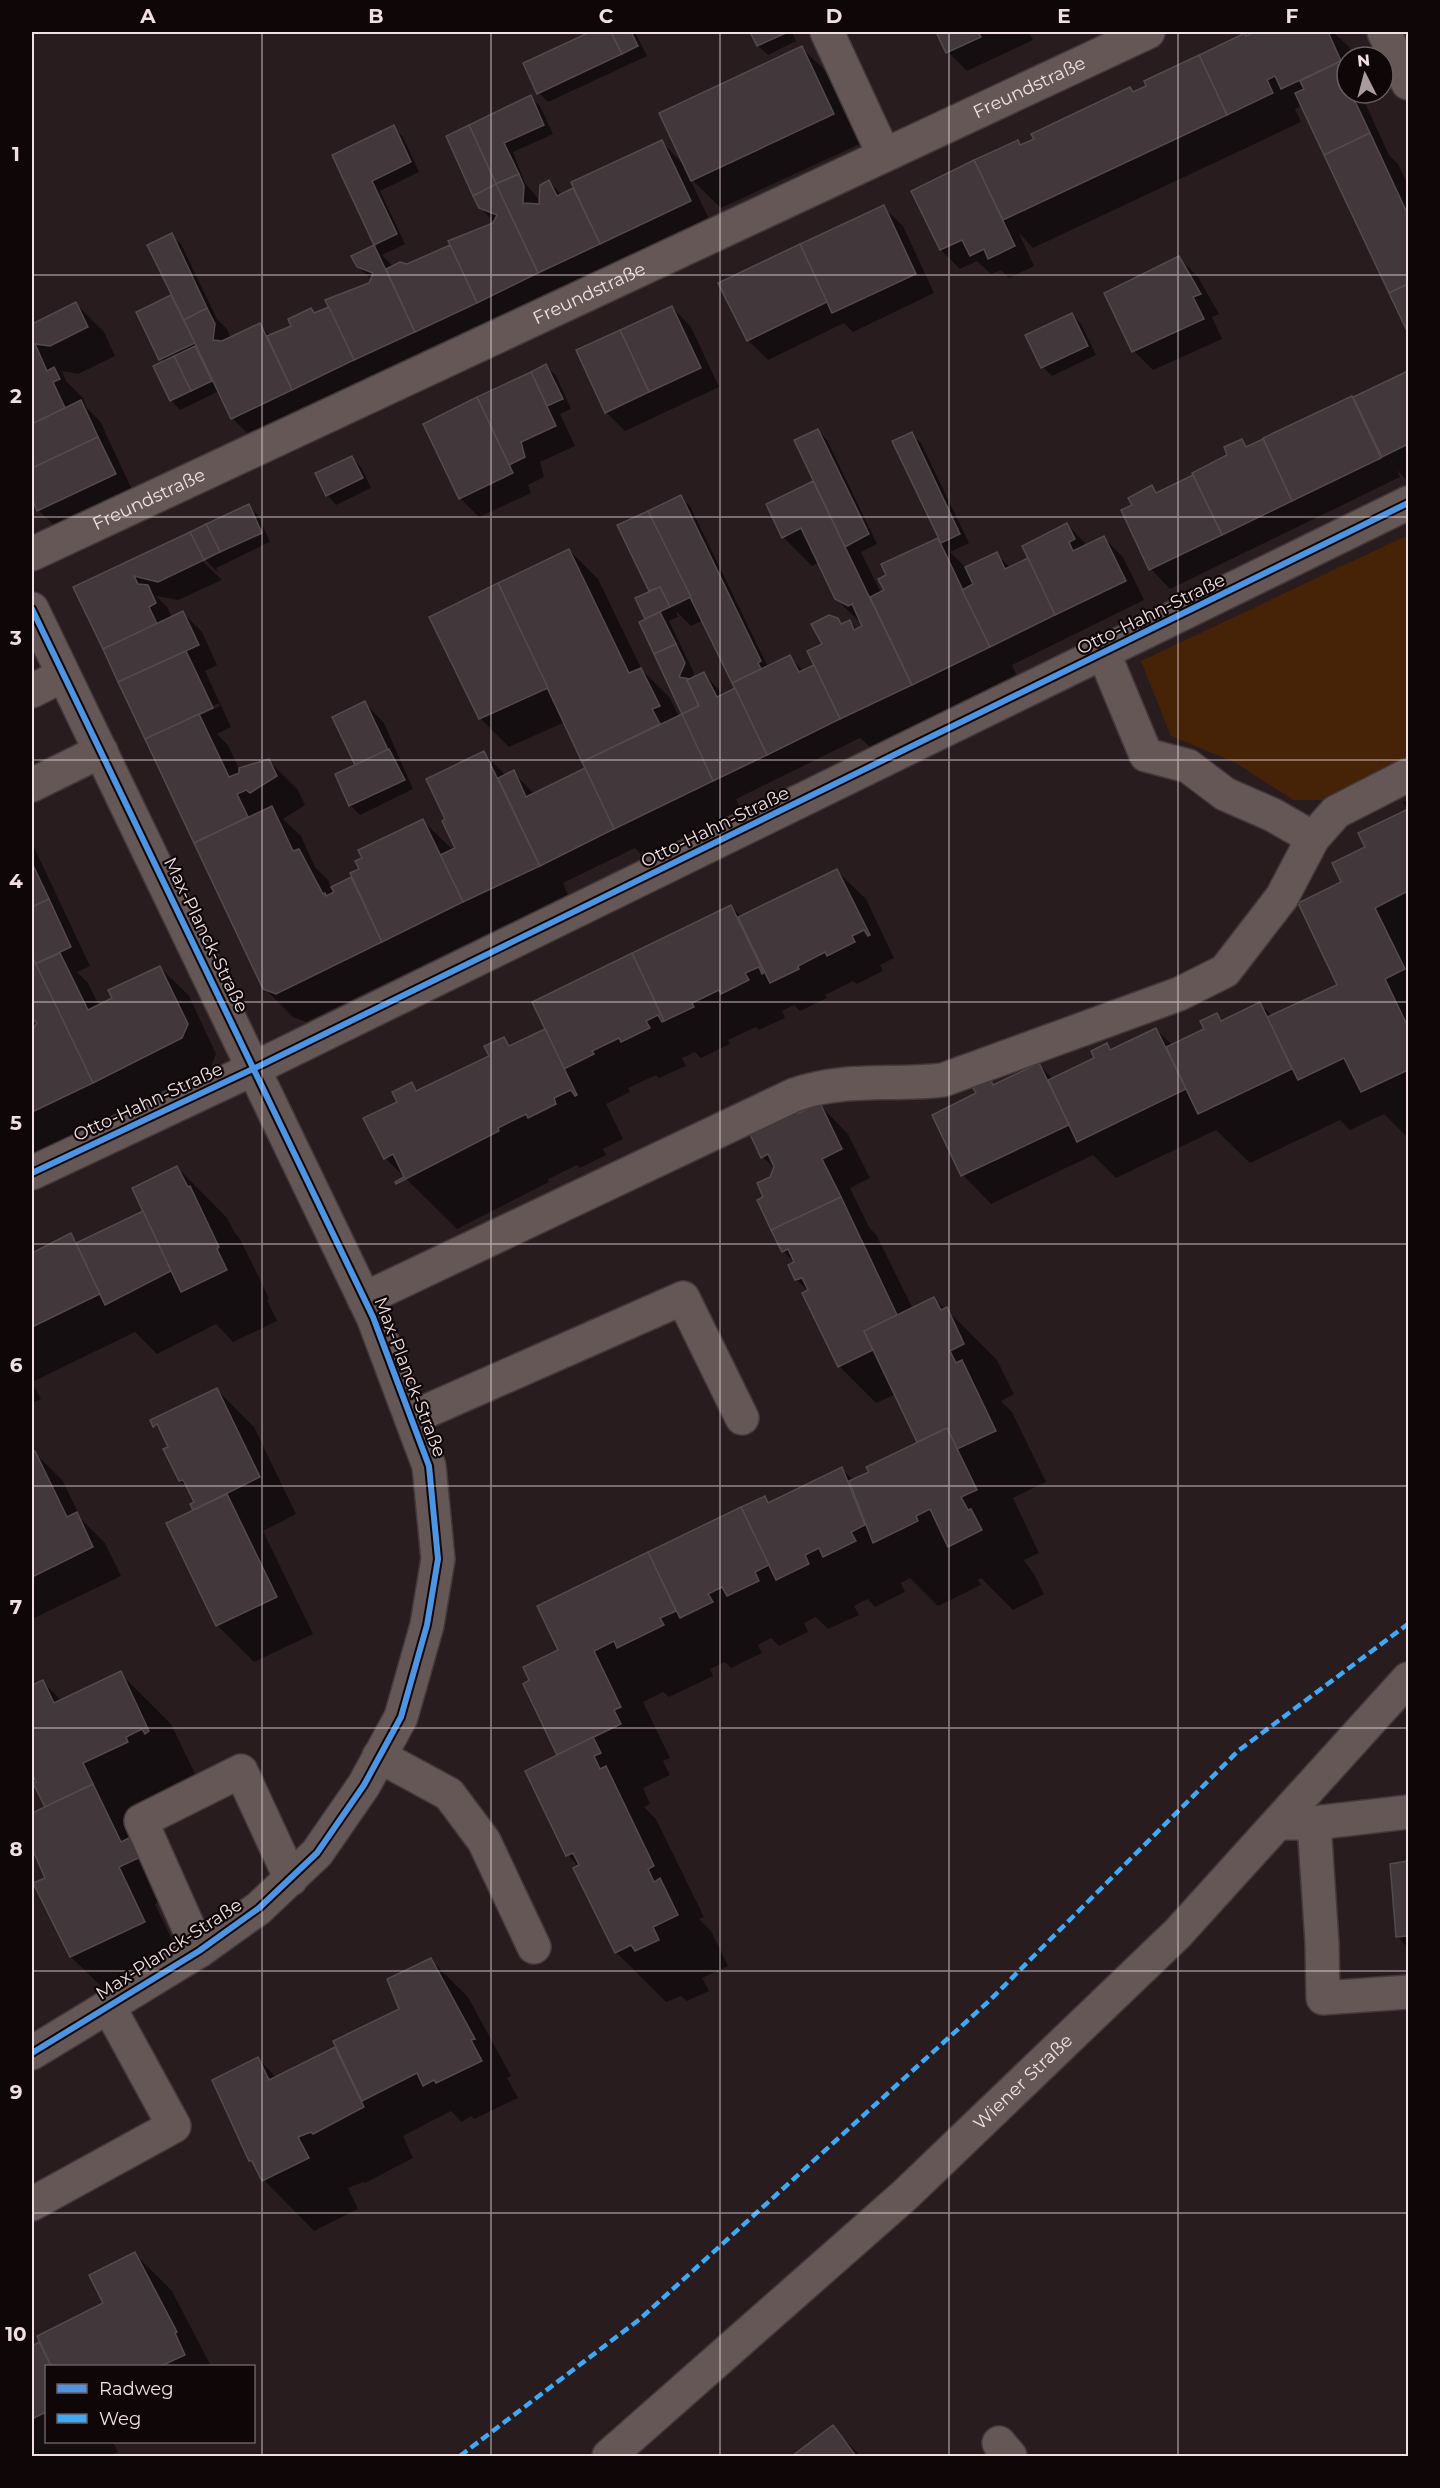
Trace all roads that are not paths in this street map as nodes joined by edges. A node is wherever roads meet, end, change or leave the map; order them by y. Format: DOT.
graph roads {
  1 [pos="826,32"];
  2 [pos="1148,32"];
  3 [pos="1384,32"];
  4 [pos="1408,83"];
  5 [pos="884,155"];
  6 [pos="1408,503"];
  7 [pos="32,554"];
  8 [pos="32,609"];
  9 [pos="1104,654"];
  10 [pos="63,675"];
  11 [pos="32,691"];
  12 [pos="101,751"];
  13 [pos="1408,775"];
  14 [pos="32,785"];
  15 [pos="1313,838"];
  16 [pos="255,1068"];
  17 [pos="32,1173"];
  18 [pos="364,1299"];
  19 [pos="411,1418"];
  20 [pos="742,1418"];
  21 [pos="1408,1679"];
  22 [pos="380,1756"];
  23 [pos="1408,1812"];
  24 [pos="1314,1822"];
  25 [pos="1280,1823"];
  26 [pos="291,1879"];
  27 [pos="534,1947"];
  28 [pos="199,1952"];
  29 [pos="1408,1992"];
  30 [pos="109,2007"];
  31 [pos="32,2053"];
  32 [pos="32,2204"];
  33 [pos="609,2457"];
  1 -- 5 [label="street"];
  2 -- 5 [label="street, Freundstraße"];
  3 -- 4 [label="street"];
  5 -- 7 [label="street, Freundstraße"];
  6 -- 9 [label="street, Otto-Hahn-Straße"];
  8 -- 10 [label="street, Max-Planck-Straße"];
  9 -- 15 [label="street"];
  9 -- 16 [label="street, Otto-Hahn-Straße"];
  10 -- 11 [label="street"];
  10 -- 12 [label="street, Max-Planck-Straße"];
  12 -- 14 [label="street"];
  12 -- 16 [label="street, Max-Planck-Straße"];
  13 -- 15 [label="street"];
  15 -- 18 [label="street"];
  16 -- 17 [label="street, Otto-Hahn-Straße"];
  16 -- 18 [label="street, Max-Planck-Straße"];
  18 -- 19 [label="street, Max-Planck-Straße"];
  19 -- 20 [label="street"];
  19 -- 22 [label="street, Max-Planck-Straße"];
  21 -- 25 [label="street, Wiener Straße"];
  22 -- 26 [label="street, Max-Planck-Straße"];
  22 -- 27 [label="street"];
  23 -- 24 [label="street"];
  24 -- 25 [label="street"];
  24 -- 29 [label="street"];
  25 -- 33 [label="street, Wiener Straße"];
  26 -- 28 [label="street, Max-Planck-Straße"];
  26 -- 28 [label="street"];
  28 -- 30 [label="street, Max-Planck-Straße"];
  30 -- 31 [label="street, Max-Planck-Straße"];
  30 -- 32 [label="street"];
}
